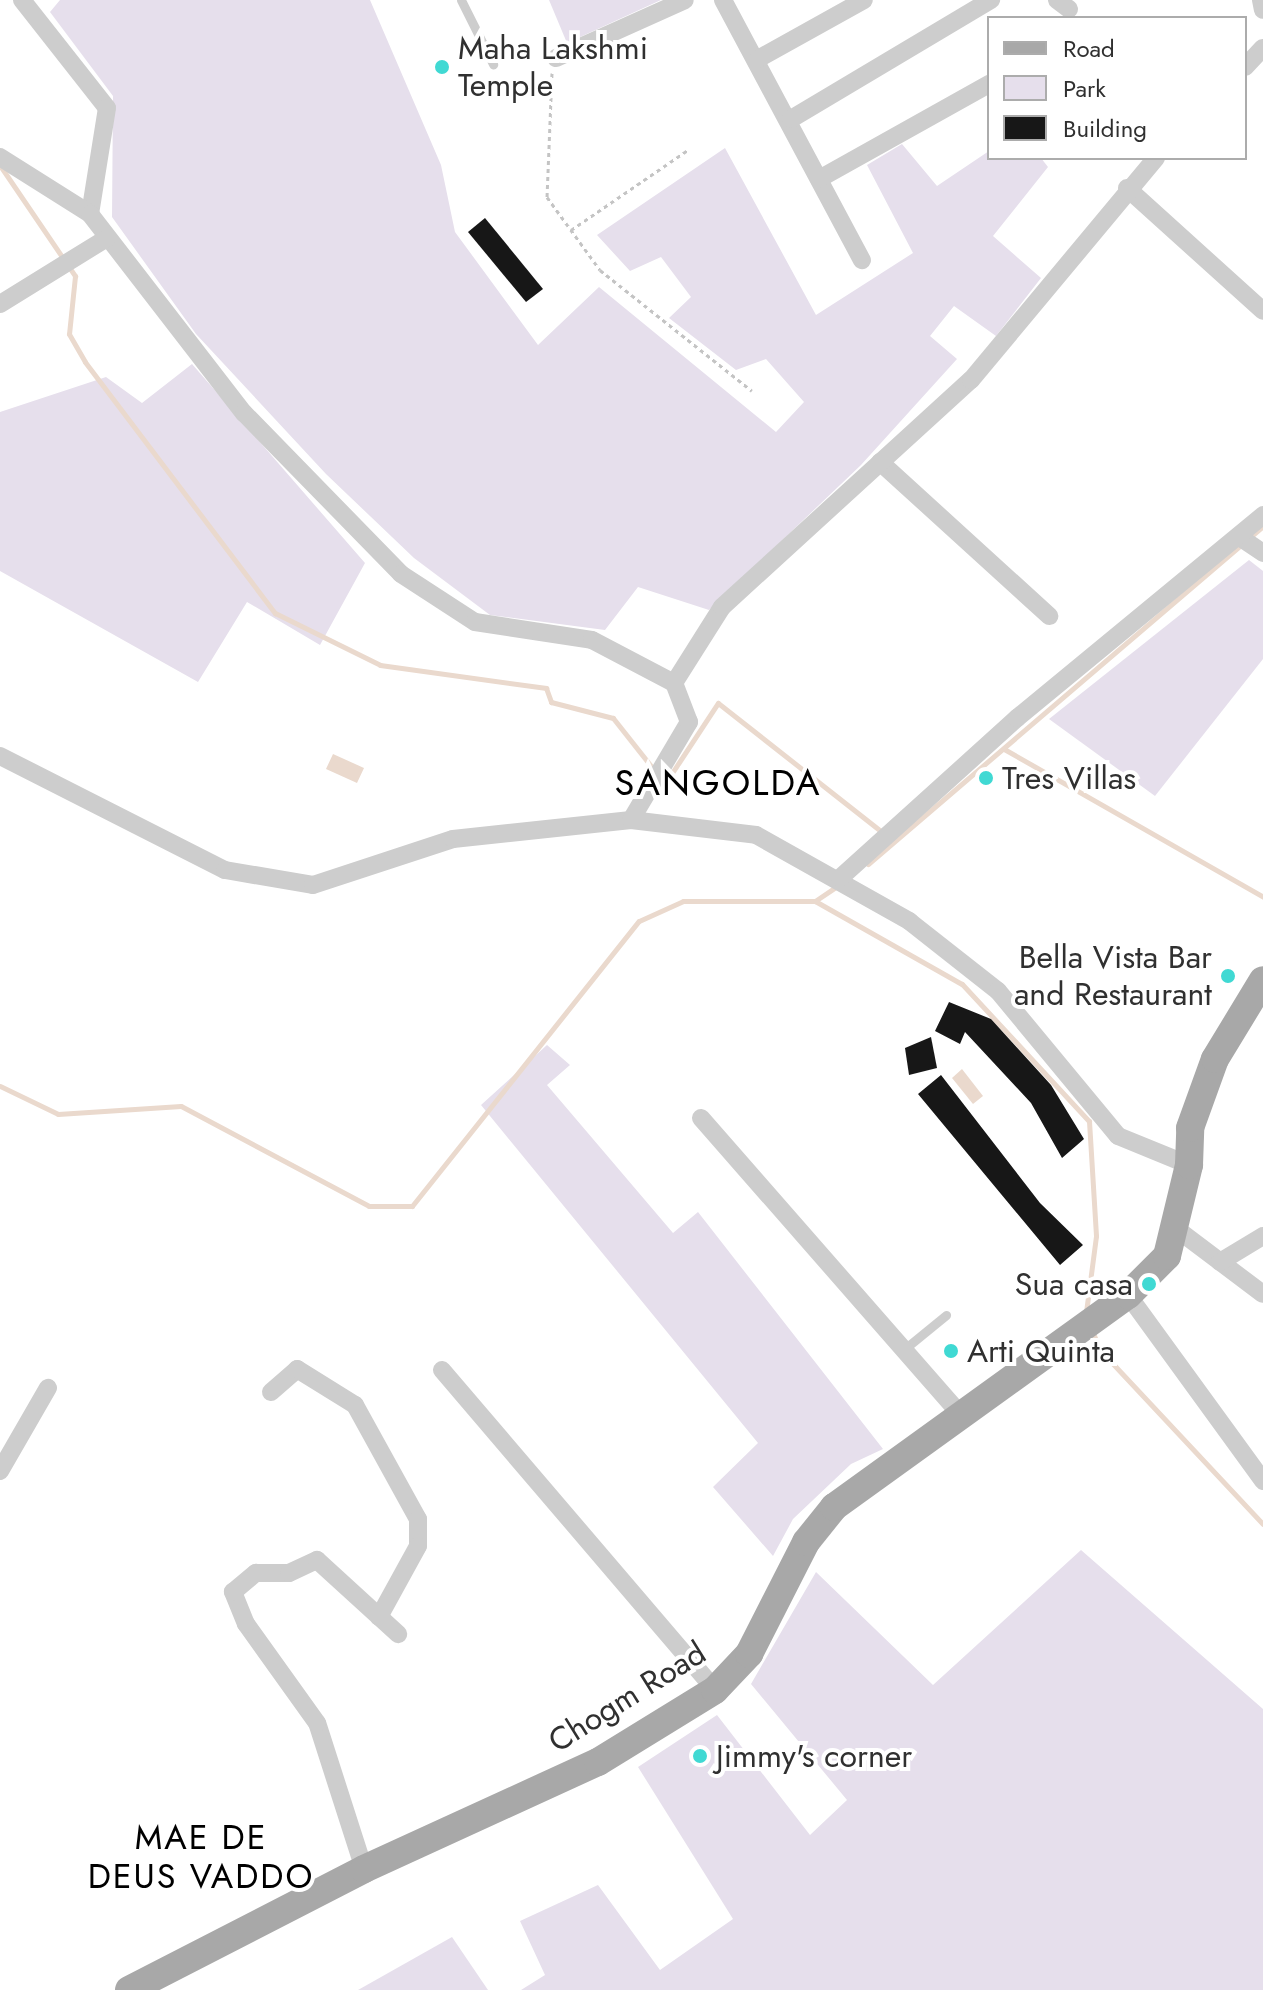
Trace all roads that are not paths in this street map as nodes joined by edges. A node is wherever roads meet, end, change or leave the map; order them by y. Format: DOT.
graph roads {
  1 [pos="22,0"];
  2 [pos="461,0"];
  3 [pos="685,0"];
  4 [pos="723,0"];
  5 [pos="864,0"];
  6 [pos="991,0"];
  7 [pos="1261,0"];
  8 [pos="1263,10"];
  9 [pos="1263,48"];
  10 [pos="556,58"];
  11 [pos="758,59"];
  12 [pos="493,64"];
  13 [pos="1247,65"];
  14 [pos="987,85"];
  15 [pos="791,119"];
  16 [pos="0,157"];
  17 [pos="1154,160"];
  18 [pos="819,179"];
  19 [pos="1127,188"];
  20 [pos="90,214"];
  21 [pos="107,238"];
  22 [pos="862,260"];
  23 [pos="0,304"];
  24 [pos="1263,311"];
  25 [pos="880,462"];
  26 [pos="1263,515"];
  27 [pos="1241,538"];
  28 [pos="1263,553"];
  29 [pos="1049,616"];
  30 [pos="674,683"];
  31 [pos="0,756"];
  32 [pos="631,820"];
  33 [pos="840,878"];
  34 [pos="1263,980"];
  35 [pos="701,1118"];
  36 [pos="1189,1165"];
  37 [pos="1174,1227"];
  38 [pos="1263,1236"];
  39 [pos="1220,1262"];
  40 [pos="1263,1294"];
  41 [pos="1128,1295"];
  42 [pos="946,1315"];
  43 [pos="902,1351"];
  44 [pos="442,1370"];
  45 [pos="48,1388"];
  46 [pos="271,1392"];
  47 [pos="964,1418"];
  48 [pos="0,1471"];
  49 [pos="1263,1481"];
  50 [pos="379,1617"];
  51 [pos="398,1634"];
  52 [pos="715,1690"];
  53 [pos="364,1869"];
  54 [pos="129,1990"];
  1 -- 20 [label="street"];
  2 -- 12 [label="lane"];
  3 -- 10 [label="street"];
  4 -- 11 [label="street"];
  5 -- 11 [label="street"];
  6 -- 15 [label="street"];
  7 -- 8 [label="street"];
  9 -- 13 [label="street"];
  11 -- 15 [label="street"];
  14 -- 18 [label="street"];
  15 -- 18 [label="street"];
  16 -- 20 [label="street"];
  17 -- 19 [label="street"];
  18 -- 22 [label="street"];
  19 -- 24 [label="street"];
  19 -- 25 [label="street"];
  20 -- 21 [label="street"];
  21 -- 23 [label="street"];
  21 -- 30 [label="street"];
  25 -- 29 [label="street"];
  25 -- 30 [label="street"];
  26 -- 27 [label="street"];
  27 -- 28 [label="street"];
  27 -- 33 [label="street"];
  30 -- 32 [label="street"];
  31 -- 32 [label="street"];
  32 -- 33 [label="street"];
  33 -- 36 [label="street"];
  34 -- 36 [label="main road, Chogm Road"];
  35 -- 43 [label="street"];
  36 -- 37 [label="main road, Chogm Road"];
  37 -- 39 [label="street"];
  37 -- 41 [label="main road, Chogm Road"];
  38 -- 39 [label="street"];
  39 -- 40 [label="street"];
  41 -- 47 [label="main road, Chogm Road"];
  41 -- 49 [label="street"];
  42 -- 43 [label="lane"];
  43 -- 47 [label="street"];
  44 -- 52 [label="street"];
  45 -- 48 [label="street"];
  46 -- 50 [label="street"];
  47 -- 52 [label="main road, Chogm Road"];
  50 -- 51 [label="street"];
  50 -- 53 [label="street"];
  52 -- 53 [label="main road, Chogm Road"];
  53 -- 54 [label="main road, Chogm Road"];
}
